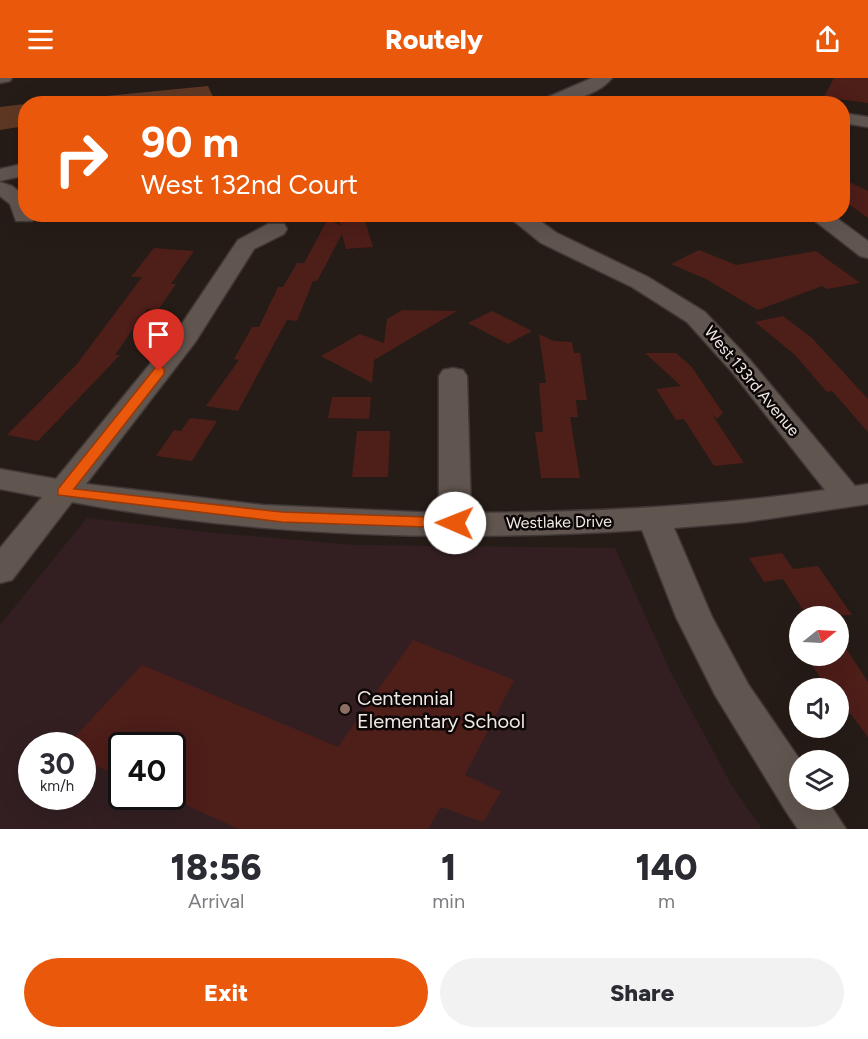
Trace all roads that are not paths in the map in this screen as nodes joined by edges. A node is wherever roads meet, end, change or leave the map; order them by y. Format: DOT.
graph roads {
  1 [pos="604,78"];
  2 [pos="568,96"];
  3 [pos="850,118"];
  4 [pos="868,122"];
  5 [pos="18,171"];
  6 [pos="0,176"];
  7 [pos="0,188"];
  8 [pos="18,200"];
  9 [pos="525,222"];
  10 [pos="828,222"];
  11 [pos="276,229"];
  12 [pos="868,250"];
  13 [pos="453,376"];
  14 [pos="0,479"];
  15 [pos="63,492"];
  16 [pos="858,496"];
  17 [pos="654,518"];
  18 [pos="455,523"];
  19 [pos="0,571"];
  20 [pos="789,778"];
  21 [pos="810,810"];
  22 [pos="825,829"];
  1 -- 2 [label="street"];
  3 -- 4 [label="street"];
  5 -- 6 [label="street"];
  7 -- 8 [label="street"];
  9 -- 16 [label="street, West 133rd Avenue"];
  10 -- 12 [label="street"];
  11 -- 15 [label="street"];
  13 -- 18 [label="street"];
  14 -- 15 [label="street, Westlake Drive"];
  15 -- 18 [label="street, Westlake Drive"];
  15 -- 19 [label="street"];
  16 -- 17 [label="street, Westlake Drive"];
  17 -- 18 [label="street, Westlake Drive"];
  17 -- 20 [label="street"];
  21 -- 22 [label="street"];
}
